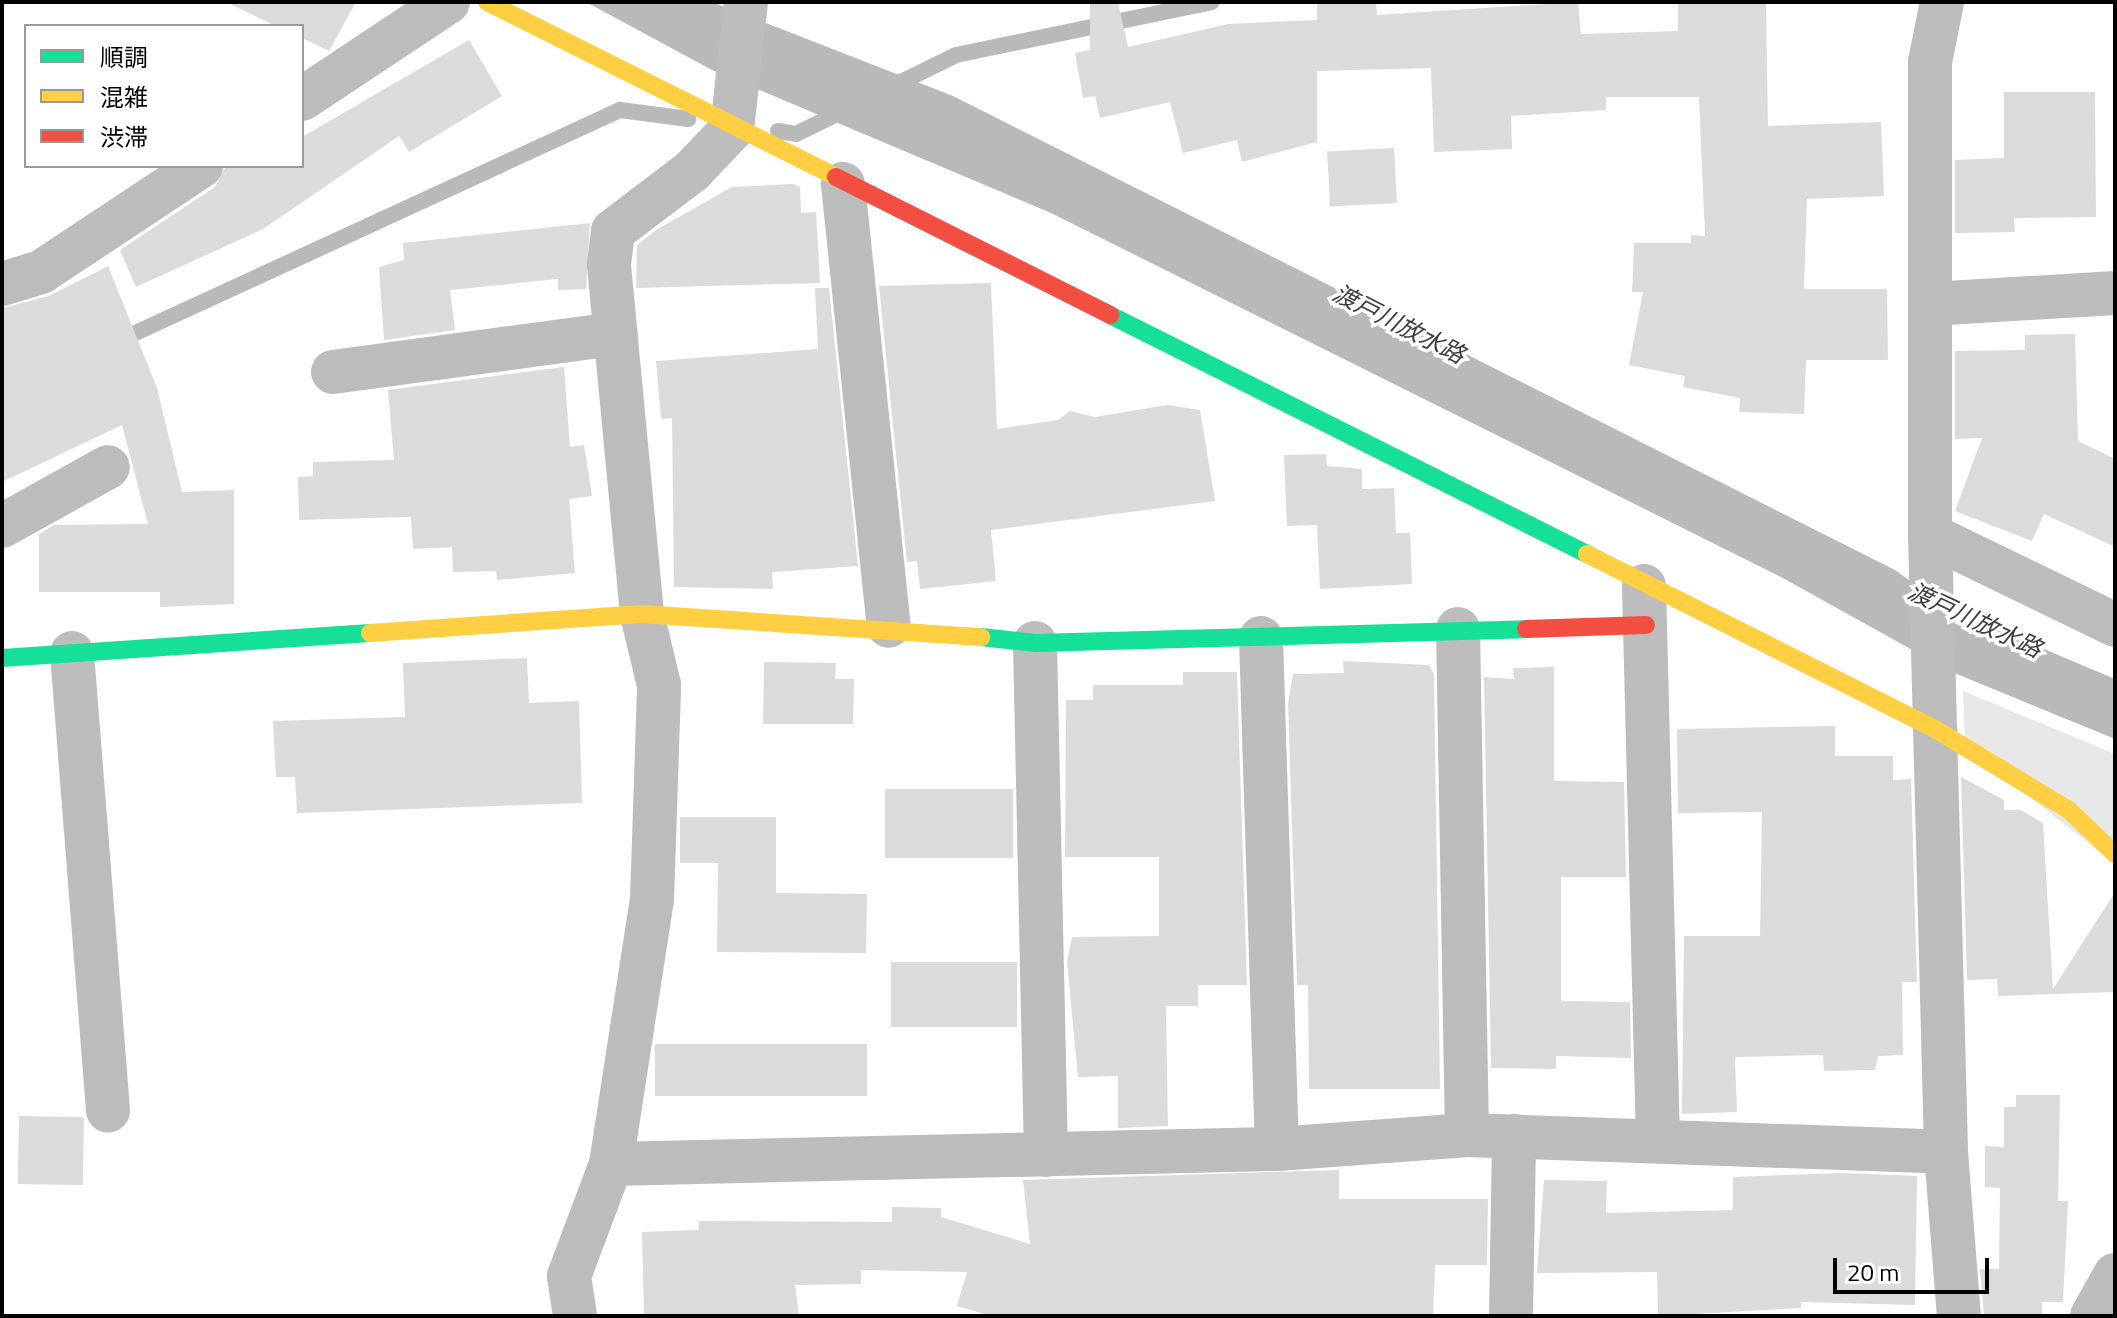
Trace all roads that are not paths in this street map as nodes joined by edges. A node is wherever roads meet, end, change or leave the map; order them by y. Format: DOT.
graph roads {
  1 [pos="448,2"];
  2 [pos="487,2"];
  3 [pos="746,2"];
  4 [pos="1942,2"];
  5 [pos="304,98"];
  6 [pos="732,129"];
  7 [pos="198,168"];
  8 [pos="843,184"];
  9 [pos="2,284"];
  10 [pos="2115,293"];
  11 [pos="1930,304"];
  12 [pos="615,334"];
  13 [pos="333,372"];
  14 [pos="108,467"];
  15 [pos="2,526"];
  16 [pos="1930,535"];
  17 [pos="1645,605"];
  18 [pos="642,614"];
  19 [pos="2115,625"];
  20 [pos="889,626"];
  21 [pos="1458,629"];
  22 [pos="1261,638"];
  23 [pos="1035,643"];
  24 [pos="72,653"];
  25 [pos="2,658"];
  26 [pos="1935,729"];
  27 [pos="2115,854"];
  28 [pos="108,1111"];
  29 [pos="1467,1135"];
  30 [pos="1514,1136"];
  31 [pos="1658,1141"];
  32 [pos="1277,1149"];
  33 [pos="1946,1152"];
  34 [pos="1046,1155"];
  35 [pos="611,1164"];
  36 [pos="2115,1275"];
  37 [pos="575,1316"];
  38 [pos="1511,1316"];
  39 [pos="1959,1316"];
  40 [pos="2092,1316"];
  1 -- 5 [label="street"];
  2 -- 6 [label="street"];
  3 -- 6 [label="street"];
  4 -- 11 [label="street"];
  6 -- 8 [label="street"];
  6 -- 12 [label="street"];
  7 -- 9 [label="street"];
  8 -- 17 [label="street"];
  8 -- 20 [label="street"];
  10 -- 11 [label="street"];
  11 -- 16 [label="street"];
  12 -- 13 [label="street"];
  12 -- 18 [label="street"];
  14 -- 15 [label="street"];
  16 -- 19 [label="street"];
  16 -- 26 [label="street"];
  17 -- 21 [label="street"];
  17 -- 26 [label="street"];
  17 -- 31 [label="street"];
  18 -- 20 [label="street"];
  18 -- 24 [label="street"];
  18 -- 35 [label="street"];
  20 -- 23 [label="street"];
  21 -- 22 [label="street"];
  21 -- 29 [label="street"];
  22 -- 23 [label="street"];
  22 -- 32 [label="street"];
  23 -- 34 [label="street"];
  24 -- 25 [label="street"];
  24 -- 28 [label="street"];
  26 -- 27 [label="street"];
  26 -- 33 [label="street"];
  29 -- 30 [label="street"];
  29 -- 32 [label="street"];
  30 -- 31 [label="street"];
  30 -- 38 [label="street"];
  31 -- 33 [label="street"];
  32 -- 34 [label="street"];
  33 -- 39 [label="street"];
  34 -- 35 [label="street"];
  35 -- 37 [label="street"];
  36 -- 40 [label="street"];
}
